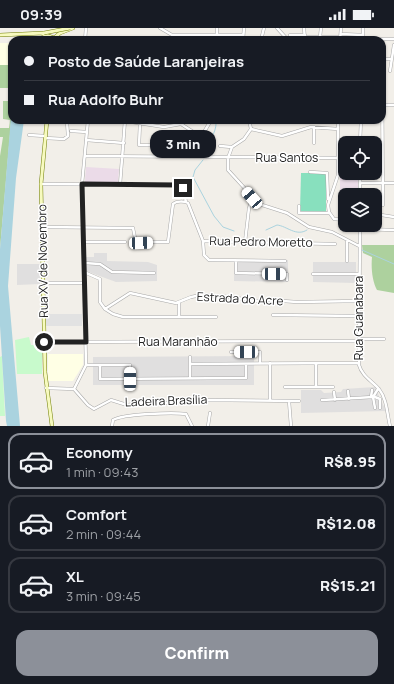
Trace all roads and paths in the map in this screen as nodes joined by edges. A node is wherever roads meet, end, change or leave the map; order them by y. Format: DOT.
graph roads {
  1 [pos="56,28"];
  2 [pos="64,28"];
  3 [pos="71,28"];
  4 [pos="160,28"];
  5 [pos="217,28"];
  6 [pos="244,28"];
  7 [pos="277,28"];
  8 [pos="363,28"];
  9 [pos="42,33"];
  10 [pos="60,33"];
  11 [pos="0,34"];
  12 [pos="217,35"];
  13 [pos="290,35"];
  14 [pos="363,35"];
  15 [pos="48,36"];
  16 [pos="57,36"];
  17 [pos="242,36"];
  18 [pos="284,36"];
  19 [pos="298,36"];
  20 [pos="352,36"];
  21 [pos="394,45"];
  22 [pos="386,59"];
  23 [pos="391,59"];
  24 [pos="392,63"];
  25 [pos="390,71"];
  26 [pos="46,124"];
  27 [pos="68,124"];
  28 [pos="88,124"];
  29 [pos="126,124"];
  30 [pos="140,124"];
  31 [pos="146,124"];
  32 [pos="181,124"];
  33 [pos="181,124"];
  34 [pos="209,124"];
  35 [pos="250,124"];
  36 [pos="338,124"];
  37 [pos="361,124"];
  38 [pos="382,124"];
  39 [pos="314,127"];
  40 [pos="251,129"];
  41 [pos="338,129"];
  42 [pos="71,131"];
  43 [pos="87,132"];
  44 [pos="29,135"];
  45 [pos="338,136"];
  46 [pos="360,136"];
  47 [pos="45,137"];
  48 [pos="86,140"];
  49 [pos="124,143"];
  50 [pos="314,144"];
  51 [pos="214,146"];
  52 [pos="220,146"];
  53 [pos="232,147"];
  54 [pos="85,156"];
  55 [pos="122,156"];
  56 [pos="228,158"];
  57 [pos="338,158"];
  58 [pos="310,172"];
  59 [pos="338,172"];
  60 [pos="360,183"];
  61 [pos="383,183"];
  62 [pos="394,183"];
  63 [pos="41,184"];
  64 [pos="82,184"];
  65 [pos="120,184"];
  66 [pos="360,188"];
  67 [pos="252,198"];
  68 [pos="328,201"];
  69 [pos="186,202"];
  70 [pos="383,205"];
  71 [pos="299,206"];
  72 [pos="330,213"];
  73 [pos="382,215"];
  74 [pos="394,217"];
  75 [pos="338,220"];
  76 [pos="42,227"];
  77 [pos="83,228"];
  78 [pos="382,230"];
  79 [pos="394,230"];
  80 [pos="360,232"];
  81 [pos="203,241"];
  82 [pos="347,241"];
  83 [pos="84,242"];
  84 [pos="125,242"];
  85 [pos="244,242"];
  86 [pos="334,244"];
  87 [pos="360,246"];
  88 [pos="236,261"];
  89 [pos="285,261"];
  90 [pos="347,261"];
  91 [pos="84,263"];
  92 [pos="84,272"];
  93 [pos="154,273"];
  94 [pos="314,274"];
  95 [pos="359,274"];
  96 [pos="287,280"];
  97 [pos="43,283"];
  98 [pos="85,283"];
  99 [pos="359,301"];
  100 [pos="179,303"];
  101 [pos="105,309"];
  102 [pos="273,316"];
  103 [pos="359,316"];
  104 [pos="179,317"];
  105 [pos="216,317"];
  106 [pos="384,339"];
  107 [pos="359,340"];
  108 [pos="44,342"];
  109 [pos="86,342"];
  110 [pos="232,352"];
  111 [pos="190,357"];
  112 [pos="270,363"];
  113 [pos="358,363"];
  114 [pos="190,364"];
  115 [pos="246,364"];
  116 [pos="260,364"];
  117 [pos="316,364"];
  118 [pos="86,365"];
  119 [pos="100,365"];
  120 [pos="190,378"];
  121 [pos="130,379"];
  122 [pos="285,387"];
  123 [pos="316,387"];
  124 [pos="334,387"];
  125 [pos="46,388"];
  126 [pos="378,388"];
  127 [pos="74,389"];
  128 [pos="372,390"];
  129 [pos="348,391"];
  130 [pos="334,392"];
  131 [pos="373,397"];
  132 [pos="349,399"];
  133 [pos="270,400"];
  134 [pos="322,400"];
  135 [pos="335,400"];
  136 [pos="289,401"];
  137 [pos="299,401"];
  138 [pos="375,408"];
  139 [pos="380,408"];
  140 [pos="210,413"];
  141 [pos="52,426"];
  142 [pos="112,426"];
  143 [pos="192,426"];
  144 [pos="208,426"];
  145 [pos="291,426"];
  146 [pos="390,426"];
  1 -- 2 [label="main road"];
  2 -- 10 [label="main road"];
  3 -- 9 [label="main road, bridge"];
  3 -- 10 [label="main road"];
  4 -- 12 [label="street"];
  5 -- 12 [label="street"];
  6 -- 17 [label="street"];
  7 -- 18 [label="street"];
  8 -- 14 [label="street"];
  9 -- 11 [label="main road"];
  9 -- 15 [label="main road"];
  10 -- 16 [label="main road"];
  12 -- 17 [label="street"];
  13 -- 19 [label="street"];
  14 -- 20 [label="street"];
  21 -- 23 [label="street"];
  22 -- 23 [label="street"];
  23 -- 24 [label="street"];
  24 -- 25 [label="street"];
  26 -- 47 [label="main road, Rua XV de Novembro"];
  27 -- 47 [label="street"];
  28 -- 43 [label="street"];
  29 -- 49 [label="street"];
  30 -- 51 [label="street"];
  31 -- 32 [label="street"];
  33 -- 34 [label="street"];
  35 -- 40 [label="street"];
  36 -- 41 [label="street"];
  37 -- 46 [label="street"];
  38 -- 61 [label="street"];
  39 -- 40 [label="street"];
  39 -- 41 [label="street"];
  39 -- 50 [label="street"];
  40 -- 53 [label="street"];
  41 -- 45 [label="street"];
  42 -- 43 [label="street"];
  43 -- 48 [label="street"];
  44 -- 47 [label="street"];
  47 -- 63 [label="main road, Rua XV de Novembro"];
  48 -- 49 [label="street"];
  48 -- 54 [label="street"];
  49 -- 55 [label="street"];
  52 -- 53 [label="street"];
  53 -- 56 [label="street"];
  54 -- 55 [label="street, Rua Santos"];
  54 -- 64 [label="street"];
  55 -- 56 [label="street, Rua Santos"];
  55 -- 65 [label="street"];
  56 -- 57 [label="street, Rua Santos"];
  56 -- 67 [label="street"];
  58 -- 68 [label="street"];
  59 -- 68 [label="street"];
  60 -- 61 [label="street"];
  60 -- 66 [label="street"];
  61 -- 62 [label="street"];
  61 -- 70 [label="street"];
  63 -- 64 [label="street"];
  63 -- 76 [label="main road, Rua XV de Novembro"];
  64 -- 65 [label="street"];
  64 -- 77 [label="street"];
  65 -- 69 [label="street, Rua Pedro Moretto"];
  67 -- 82 [label="street"];
  67 -- 85 [label="street"];
  68 -- 72 [label="street"];
  69 -- 77 [label="street"];
  69 -- 81 [label="street, Rua Pedro Moretto"];
  71 -- 72 [label="street"];
  72 -- 75 [label="street"];
  73 -- 74 [label="street"];
  76 -- 77 [label="street"];
  76 -- 97 [label="main road, Rua XV de Novembro"];
  77 -- 83 [label="street"];
  78 -- 79 [label="street"];
  80 -- 87 [label="street, Rua Guanabara"];
  81 -- 85 [label="street, Rua Pedro Moretto"];
  81 -- 88 [label="street"];
  82 -- 87 [label="street"];
  82 -- 90 [label="street"];
  83 -- 84 [label="street"];
  83 -- 91 [label="street"];
  85 -- 86 [label="street, Rua Pedro Moretto"];
  87 -- 95 [label="street, Rua Guanabara"];
  88 -- 89 [label="street"];
  88 -- 96 [label="street"];
  91 -- 92 [label="street"];
  91 -- 93 [label="street"];
  92 -- 98 [label="street"];
  92 -- 101 [label="street"];
  94 -- 95 [label="street"];
  95 -- 99 [label="street, Rua Guanabara"];
  97 -- 98 [label="street"];
  97 -- 108 [label="main road, Rua XV de Novembro"];
  98 -- 109 [label="street"];
  99 -- 100 [label="street, Estrada do Acre"];
  99 -- 103 [label="street, Rua Guanabara"];
  100 -- 101 [label="street, Estrada do Acre"];
  100 -- 104 [label="street"];
  101 -- 104 [label="street"];
  102 -- 103 [label="street"];
  103 -- 107 [label="street, Rua Guanabara"];
  104 -- 105 [label="street"];
  106 -- 107 [label="street, Rua Maranhão"];
  107 -- 109 [label="street, Rua Maranhão"];
  107 -- 113 [label="street, Rua Guanabara"];
  108 -- 109 [label="street, Rua Maranhão"];
  108 -- 125 [label="main road, Rua XV de Novembro"];
  109 -- 118 [label="street"];
  110 -- 116 [label="street"];
  111 -- 114 [label="street"];
  112 -- 116 [label="street"];
  112 -- 117 [label="street"];
  112 -- 133 [label="street"];
  113 -- 117 [label="street"];
  113 -- 126 [label="street, Rua Guanabara"];
  114 -- 115 [label="street"];
  114 -- 120 [label="street"];
  115 -- 116 [label="street"];
  115 -- 120 [label="street"];
  117 -- 123 [label="street"];
  118 -- 119 [label="street"];
  118 -- 127 [label="street"];
  119 -- 121 [label="street"];
  119 -- 121 [label="street"];
  120 -- 121 [label="street"];
  122 -- 123 [label="street"];
  123 -- 124 [label="street"];
  125 -- 127 [label="street"];
  125 -- 141 [label="main road, Rua XV de Novembro"];
  126 -- 131 [label="street"];
  126 -- 146 [label="street, Rua Guanabara"];
  127 -- 133 [label="street, Ladeira Brasília"];
  128 -- 131 [label="street"];
  129 -- 132 [label="street"];
  130 -- 135 [label="street"];
  131 -- 132 [label="street"];
  131 -- 138 [label="street"];
  131 -- 139 [label="street"];
  132 -- 135 [label="street"];
  133 -- 136 [label="street, Ladeira Brasília"];
  134 -- 135 [label="street"];
  136 -- 137 [label="street, Ladeira Brasília"];
  136 -- 145 [label="street"];
  140 -- 144 [label="street"];
  142 -- 143 [label="street"];
}
